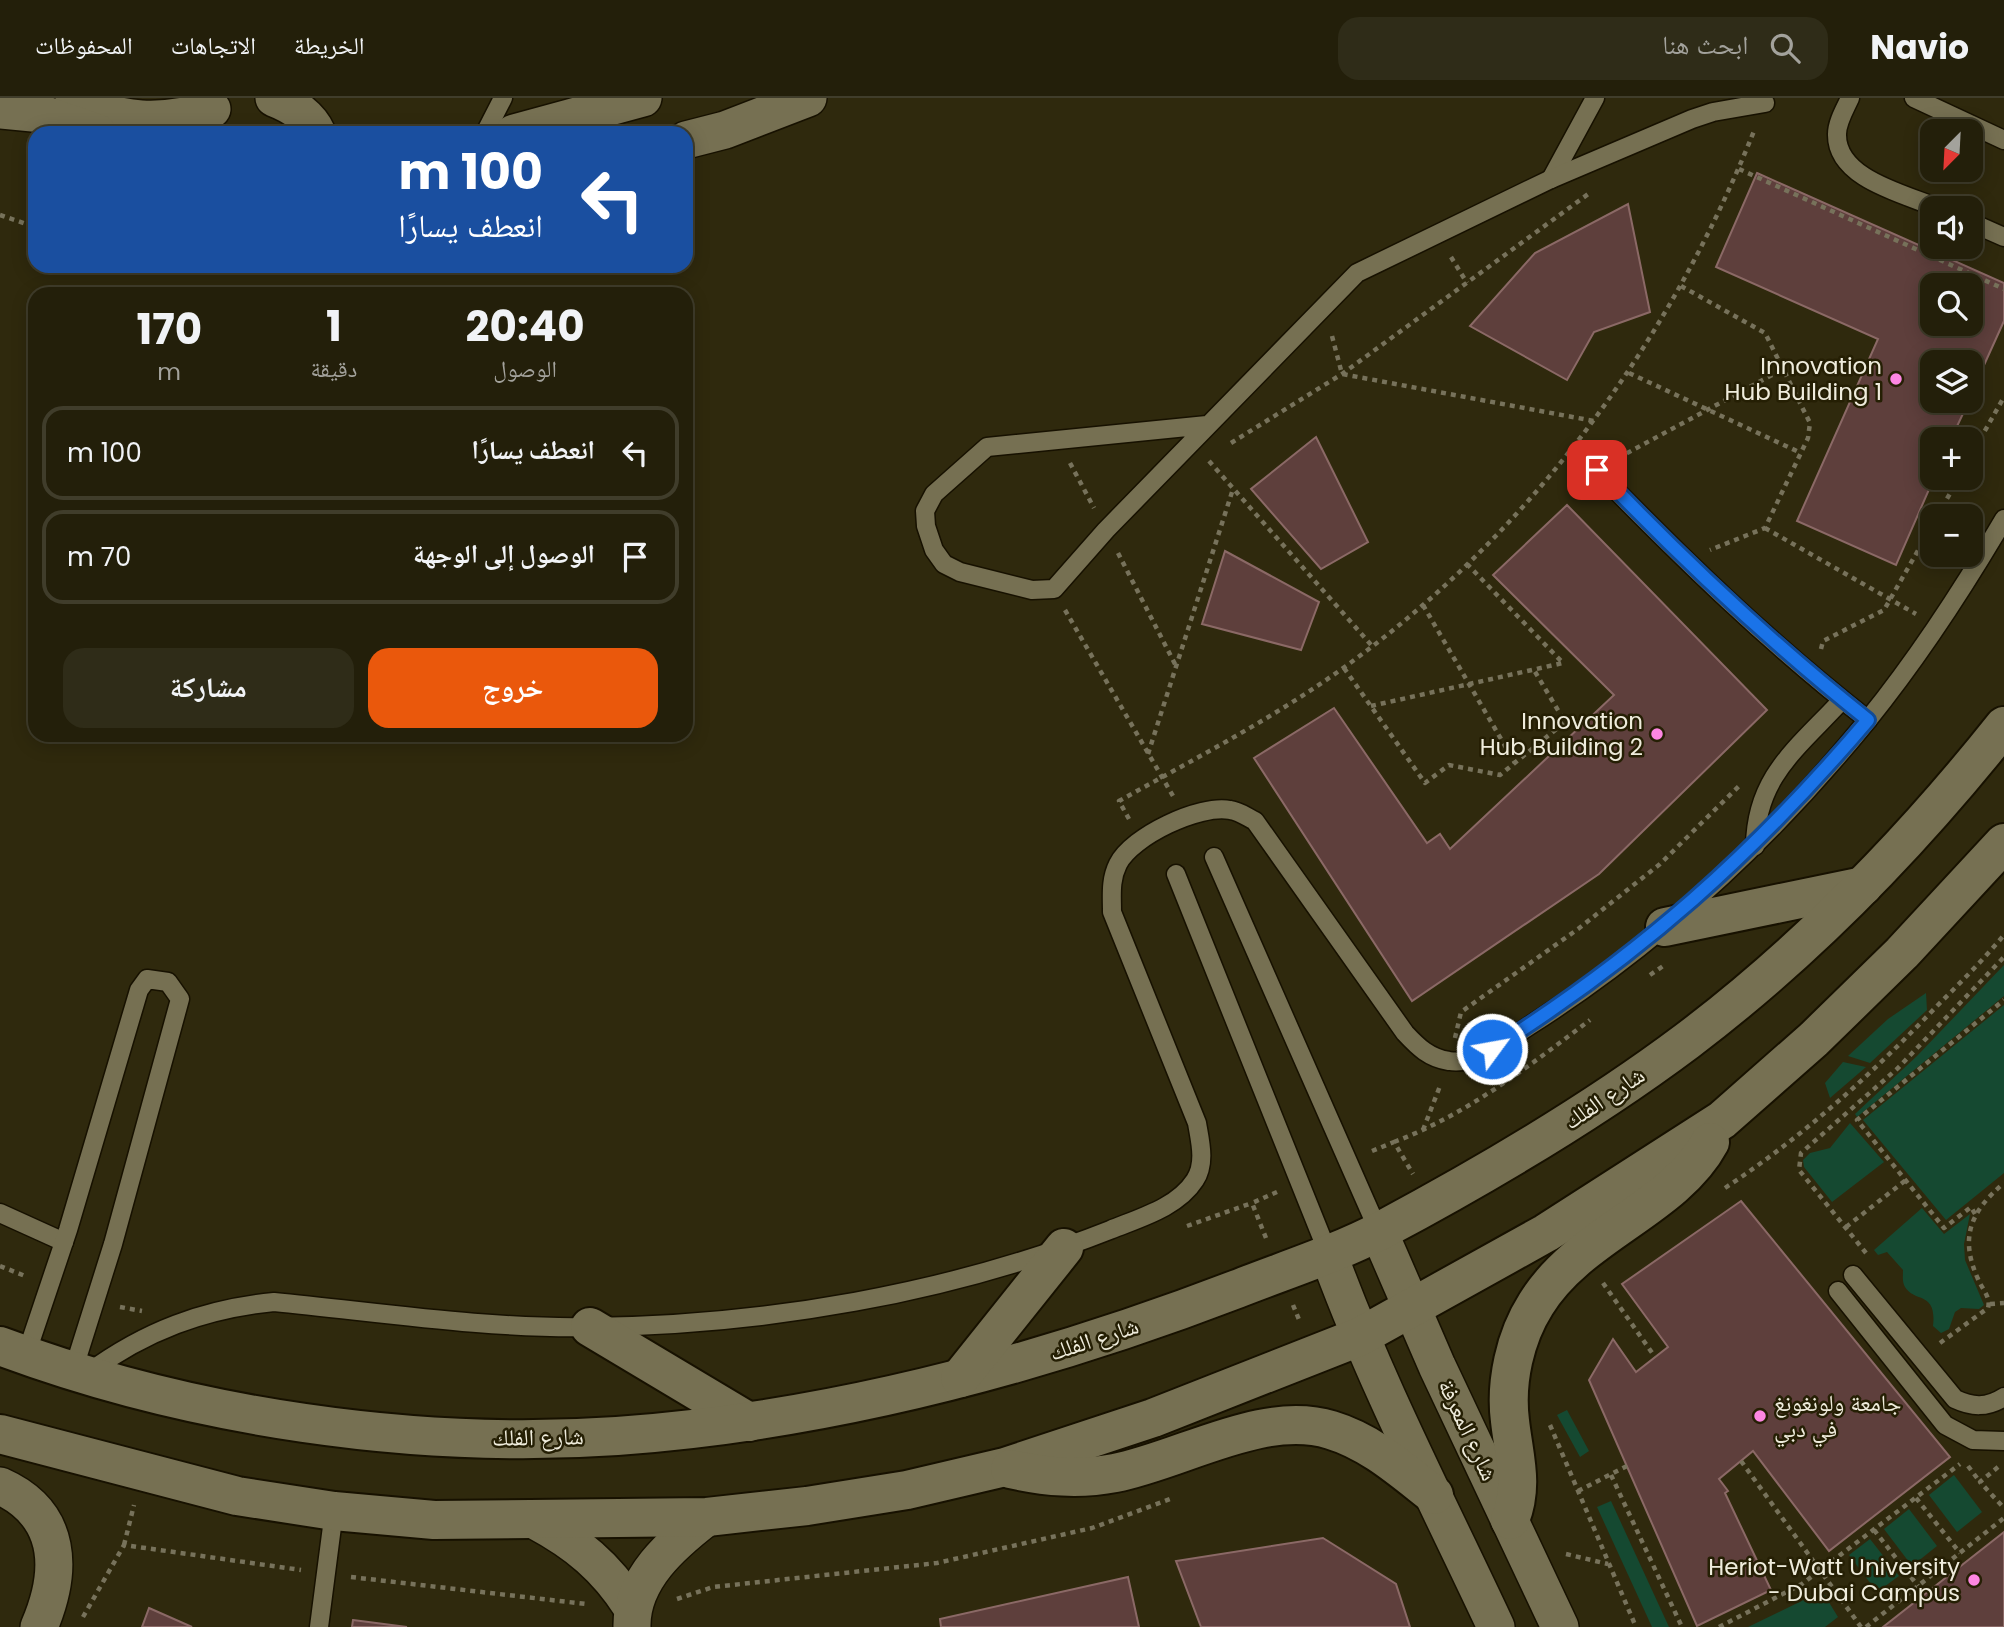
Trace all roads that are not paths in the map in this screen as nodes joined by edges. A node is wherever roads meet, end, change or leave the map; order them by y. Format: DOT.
graph roads {
  1 [pos="274,98"];
  2 [pos="503,98"];
  3 [pos="643,98"];
  4 [pos="808,98"];
  5 [pos="1595,98"];
  6 [pos="1850,98"];
  7 [pos="1914,98"];
  8 [pos="1765,103"];
  9 [pos="98,109"];
  10 [pos="0,110"];
  11 [pos="213,113"];
  12 [pos="317,126"];
  13 [pos="489,126"];
  14 [pos="540,126"];
  15 [pos="693,138"];
  16 [pos="2004,141"];
  17 [pos="1551,179"];
  18 [pos="1920,200"];
  19 [pos="1983,228"];
  20 [pos="2004,237"];
  21 [pos="1207,425"];
  22 [pos="1597,470"];
  23 [pos="2004,519"];
  24 [pos="1842,700"];
  25 [pos="1868,720"];
  26 [pos="2004,726"];
  27 [pos="2004,843"];
  28 [pos="1755,846"];
  29 [pos="1214,857"];
  30 [pos="1175,874"];
  31 [pos="1863,886"];
  32 [pos="1665,927"];
  33 [pos="1722,1120"];
  34 [pos="0,1213"];
  35 [pos="1379,1232"];
  36 [pos="64,1242"];
  37 [pos="1064,1248"];
  38 [pos="1328,1253"];
  39 [pos="1853,1275"];
  40 [pos="1838,1291"];
  41 [pos="1413,1309"];
  42 [pos="590,1327"];
  43 [pos="1359,1337"];
  44 [pos="13,1351"];
  45 [pos="80,1373"];
  46 [pos="960,1378"];
  47 [pos="2004,1397"];
  48 [pos="749,1422"];
  49 [pos="0,1434"];
  50 [pos="2004,1441"];
  51 [pos="1005,1468"];
  52 [pos="0,1486"];
  53 [pos="1434,1495"];
  54 [pos="334,1511"];
  55 [pos="707,1517"];
  56 [pos="1510,1520"];
  57 [pos="536,1521"];
  58 [pos="632,1617"];
  59 [pos="39,1627"];
  60 [pos="319,1627"];
  61 [pos="1496,1627"];
  62 [pos="1560,1627"];
  1 -- 12 [label="street"];
  2 -- 13 [label="lane"];
  3 -- 14 [label="street"];
  4 -- 15 [label="street"];
  5 -- 17 [label="lane"];
  6 -- 18 [label="lane"];
  7 -- 16 [label="lane"];
  8 -- 17 [label="lane"];
  9 -- 10 [label="street"];
  9 -- 11 [label="street"];
  17 -- 21 [label="lane"];
  19 -- 20 [label="lane"];
  21 -- 21 [label="lane"];
  22 -- 24 [label="lane"];
  23 -- 25 [label="lane"];
  24 -- 25 [label="lane"];
  24 -- 28 [label="lane"];
  25 -- 28 [label="lane"];
  26 -- 31 [label="street, شارع الفلك"];
  27 -- 33 [label="street"];
  28 -- 32 [label="lane"];
  29 -- 35 [label="lane"];
  30 -- 38 [label="lane"];
  31 -- 32 [label="street"];
  31 -- 35 [label="street, شارع الفلك"];
  32 -- 37 [label="lane"];
  33 -- 41 [label="street"];
  33 -- 56 [label="street"];
  34 -- 36 [label="lane"];
  35 -- 38 [label="street, شارع الفلك"];
  35 -- 41 [label="street, شارع المعرفة"];
  36 -- 44 [label="lane"];
  36 -- 45 [label="lane"];
  37 -- 42 [label="lane"];
  37 -- 46 [label="street"];
  38 -- 43 [label="street"];
  38 -- 46 [label="street, شارع الفلك"];
  39 -- 47 [label="lane"];
  40 -- 50 [label="lane"];
  41 -- 43 [label="street"];
  41 -- 56 [label="street, شارع المعرفة"];
  42 -- 45 [label="lane"];
  42 -- 48 [label="street"];
  43 -- 51 [label="street"];
  43 -- 53 [label="street"];
  44 -- 45 [label="street, شارع الفلك"];
  45 -- 48 [label="street, شارع الفلك"];
  46 -- 48 [label="street, شارع الفلك"];
  49 -- 54 [label="street"];
  51 -- 53 [label="street"];
  51 -- 55 [label="street"];
  52 -- 59 [label="street"];
  53 -- 61 [label="street"];
  54 -- 57 [label="street"];
  54 -- 60 [label="lane"];
  55 -- 57 [label="street"];
  55 -- 58 [label="street"];
  56 -- 62 [label="street, شارع المعرفة"];
  57 -- 58 [label="street"];
}
